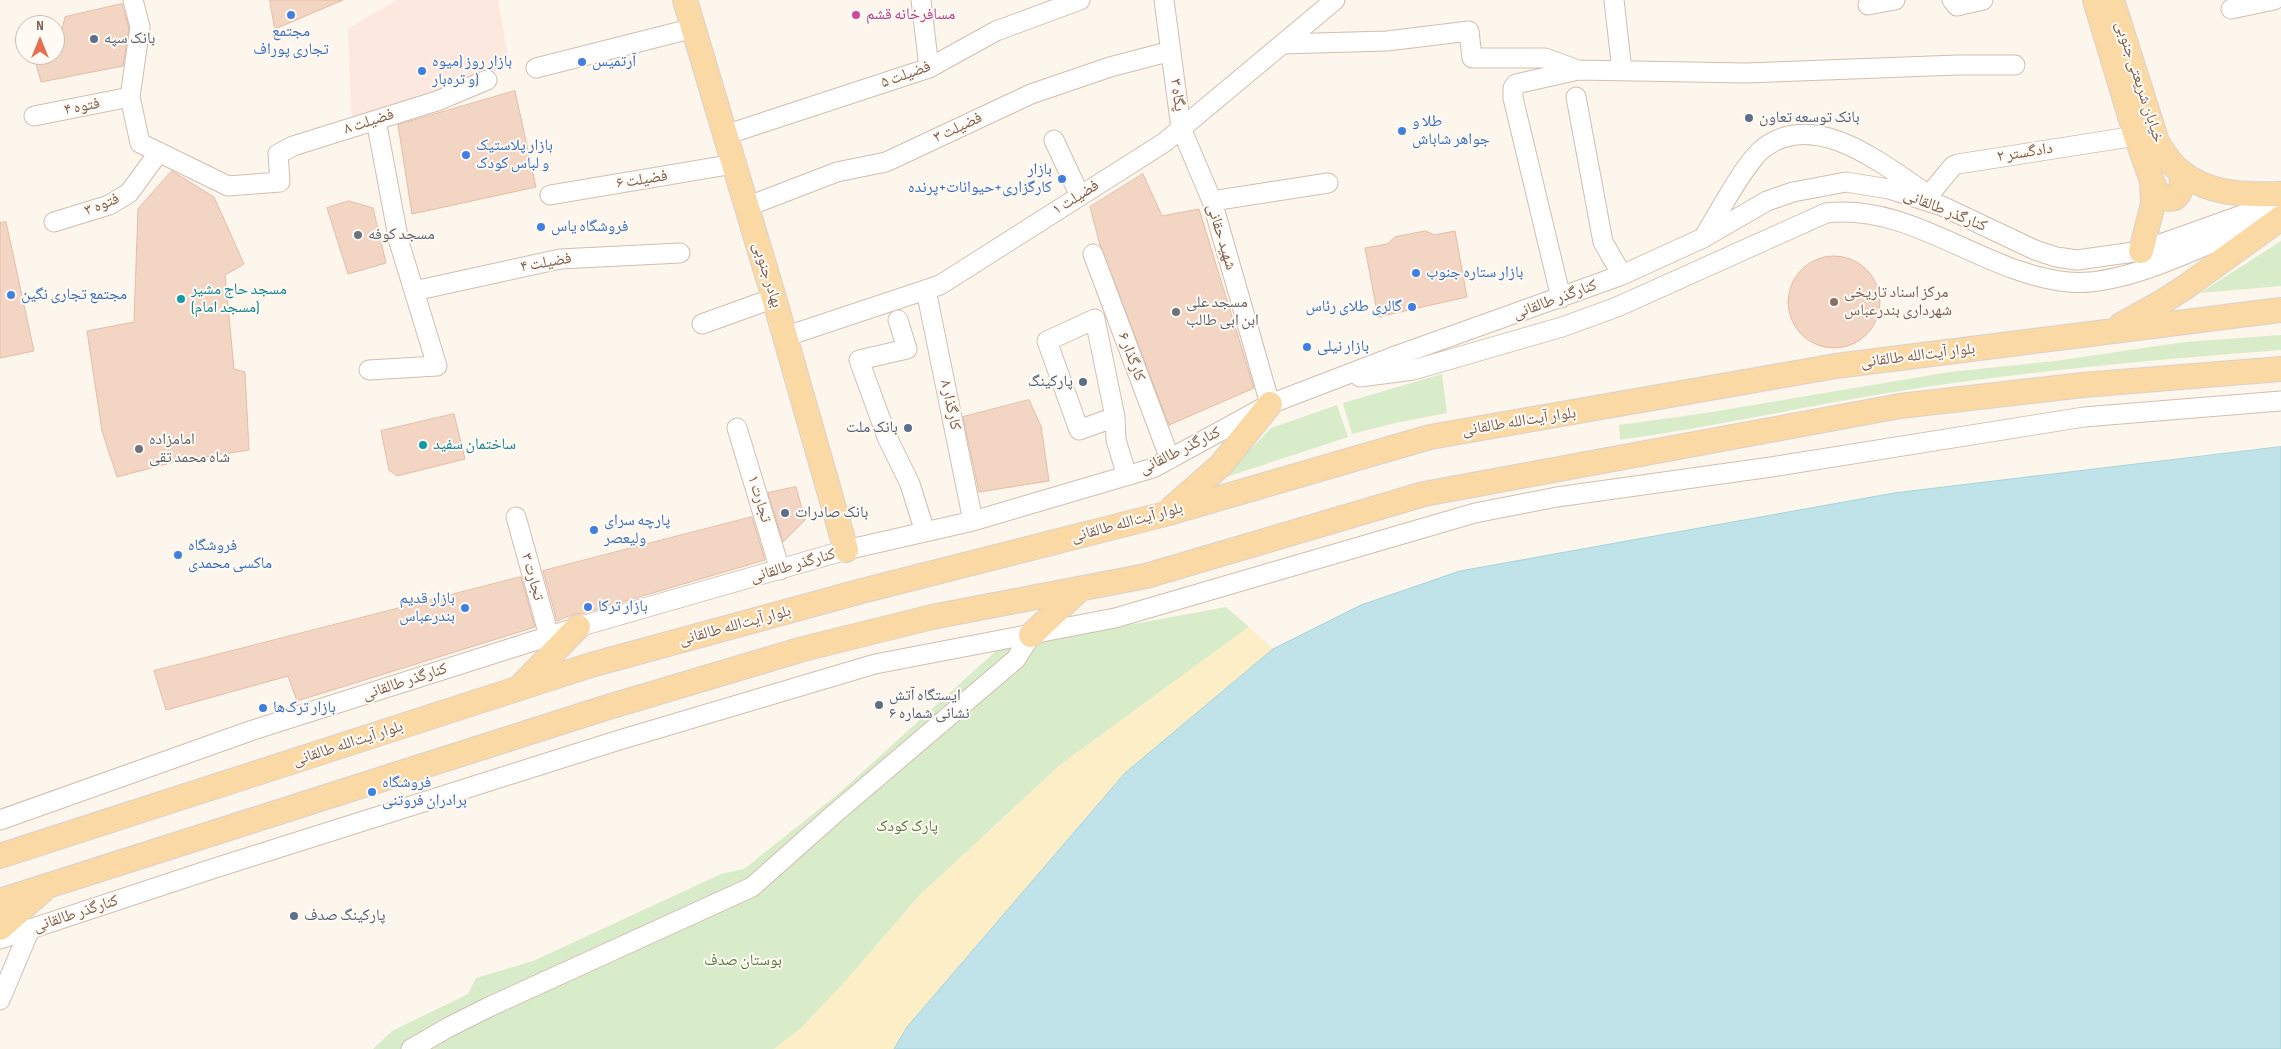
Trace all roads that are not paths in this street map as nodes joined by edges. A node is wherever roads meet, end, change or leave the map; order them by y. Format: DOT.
graph roads {
  1 [pos="133,0"];
  2 [pos="921,0"];
  3 [pos="1080,0"];
  4 [pos="1164,0"];
  5 [pos="1335,0"];
  6 [pos="1614,0"];
  7 [pos="1894,0"];
  8 [pos="1952,0"];
  9 [pos="1983,0"];
  10 [pos="2095,0"];
  11 [pos="2112,0"];
  12 [pos="2274,0"];
  13 [pos="688,1"];
  14 [pos="1868,5"];
  15 [pos="1037,8"];
  16 [pos="2232,9"];
  17 [pos="694,28"];
  18 [pos="1282,44"];
  19 [pos="1171,51"];
  20 [pos="2015,65"];
  21 [pos="536,68"];
  22 [pos="929,68"];
  23 [pos="1578,70"];
  24 [pos="1622,71"];
  25 [pos="487,80"];
  26 [pos="1576,97"];
  27 [pos="130,98"];
  28 [pos="34,116"];
  29 [pos="376,120"];
  30 [pos="1182,128"];
  31 [pos="725,135"];
  32 [pos="2136,136"];
  33 [pos="1054,140"];
  34 [pos="159,152"];
  35 [pos="734,164"];
  36 [pos="2181,172"];
  37 [pos="2152,182"];
  38 [pos="1328,183"];
  39 [pos="1208,194"];
  40 [pos="2281,194"];
  41 [pos="550,195"];
  42 [pos="1080,196"];
  43 [pos="1935,200"];
  44 [pos="746,207"];
  45 [pos="2281,209"];
  46 [pos="2281,213"];
  47 [pos="2281,218"];
  48 [pos="54,222"];
  49 [pos="1703,238"];
  50 [pos="2141,251"];
  51 [pos="680,253"];
  52 [pos="1093,254"];
  53 [pos="1622,275"];
  54 [pos="926,290"];
  55 [pos="414,291"];
  56 [pos="774,298"];
  57 [pos="1561,298"];
  58 [pos="2281,310"];
  59 [pos="898,320"];
  60 [pos="702,324"];
  61 [pos="2108,332"];
  62 [pos="784,337"];
  63 [pos="2281,369"];
  64 [pos="369,370"];
  65 [pos="1331,381"];
  66 [pos="2281,401"];
  67 [pos="1270,404"];
  68 [pos="1115,416"];
  69 [pos="737,428"];
  70 [pos="1170,459"];
  71 [pos="1127,476"];
  72 [pos="1165,514"];
  73 [pos="516,517"];
  74 [pos="972,521"];
  75 [pos="925,532"];
  76 [pos="846,550"];
  77 [pos="780,570"];
  78 [pos="1080,589"];
  79 [pos="578,627"];
  80 [pos="1031,635"];
  81 [pos="549,636"];
  82 [pos="518,689"];
  83 [pos="0,820"];
  84 [pos="0,856"];
  85 [pos="48,886"];
  86 [pos="0,901"];
  87 [pos="0,928"];
  88 [pos="30,929"];
  89 [pos="0,939"];
  90 [pos="1,1000"];
  91 [pos="412,1049"];
  1 -- 27 [label="street"];
  2 -- 22 [label="street"];
  3 -- 15 [label="street, فضیلت ۵"];
  4 -- 19 [label="street, پگاه ۳"];
  5 -- 18 [label="street, فضیلت ۱"];
  6 -- 24 [label="street"];
  7 -- 14 [label="street"];
  8 -- 9 [label="street"];
  10 -- 32 [label="main road, خیابان شریعتی جنوبی"];
  11 -- 36 [label="main road, خیابان شریعتی جنوبی"];
  12 -- 16 [label="street"];
  13 -- 17 [label="main road, بهادر جنوبی"];
  15 -- 22 [label="street, فضیلت ۵"];
  17 -- 21 [label="street"];
  17 -- 31 [label="main road, بهادر جنوبی"];
  18 -- 23 [label="street"];
  18 -- 30 [label="street, فضیلت ۱"];
  19 -- 30 [label="street, پگاه ۳"];
  19 -- 44 [label="street, فضیلت ۳"];
  20 -- 24 [label="street"];
  22 -- 31 [label="street, فضیلت ۵"];
  23 -- 24 [label="street"];
  23 -- 57 [label="street"];
  25 -- 29 [label="street, فضیلت ۸"];
  26 -- 53 [label="street"];
  27 -- 28 [label="street, فتوه ۴"];
  27 -- 34 [label="street"];
  29 -- 34 [label="street, فضیلت ۸"];
  29 -- 55 [label="street"];
  30 -- 39 [label="street, پگاه ۳"];
  30 -- 42 [label="street, فضیلت ۱"];
  31 -- 35 [label="main road, بهادر جنوبی"];
  32 -- 37 [label="main road, خیابان شریعتی جنوبی"];
  32 -- 43 [label="street, دادگستر ۲"];
  33 -- 42 [label="street"];
  34 -- 48 [label="street, فتوه ۳"];
  35 -- 41 [label="street, فضیلت ۶"];
  35 -- 44 [label="main road, بهادر جنوبی"];
  36 -- 37 [label="main road"];
  36 -- 40 [label="main road, خیابان شریعتی جنوبی"];
  37 -- 50 [label="main road, خیابان شریعتی جنوبی"];
  38 -- 39 [label="street"];
  39 -- 67 [label="street, شهید حقانی"];
  42 -- 54 [label="street, فضیلت ۱"];
  43 -- 49 [label="street, کنارگذر طالقانی"];
  43 -- 49 [label="street"];
  43 -- 50 [label="street, کنارگذر طالقانی"];
  44 -- 56 [label="main road, بهادر جنوبی"];
  45 -- 50 [label="street, کنارگذر طالقانی"];
  46 -- 65 [label="street"];
  47 -- 61 [label="main road"];
  49 -- 53 [label="street, کنارگذر طالقانی"];
  51 -- 55 [label="street, فضیلت ۴"];
  52 -- 70 [label="street, کارگذار ۶"];
  53 -- 57 [label="street, کنارگذر طالقانی"];
  54 -- 62 [label="street, فضیلت ۱"];
  54 -- 74 [label="street, کارگذار ۸"];
  55 -- 64 [label="street"];
  56 -- 60 [label="street"];
  56 -- 62 [label="main road, بهادر جنوبی"];
  57 -- 65 [label="street, کنارگذر طالقانی"];
  58 -- 61 [label="main road, بلوار آیت‌الله طالقانی"];
  59 -- 75 [label="street"];
  61 -- 72 [label="main road, بلوار آیت‌الله طالقانی"];
  62 -- 76 [label="main road, بهادر جنوبی"];
  63 -- 78 [label="main road"];
  65 -- 67 [label="street, کنارگذر طالقانی"];
  66 -- 80 [label="street, کنارگذر طالقانی"];
  67 -- 70 [label="street, کنارگذر طالقانی"];
  67 -- 72 [label="main road"];
  68 -- 68 [label="street"];
  68 -- 71 [label="street"];
  69 -- 77 [label="street, تجارت ۱"];
  70 -- 71 [label="street, کنارگذر طالقانی"];
  71 -- 74 [label="street, کنارگذر طالقانی"];
  72 -- 82 [label="main road, بلوار آیت‌الله طالقانی"];
  73 -- 81 [label="street, تجارت ۳"];
  74 -- 75 [label="street, کنارگذر طالقانی"];
  75 -- 76 [label="street, کنارگذر طالقانی"];
  76 -- 77 [label="street, کنارگذر طالقانی"];
  77 -- 79 [label="street, کنارگذر طالقانی"];
  78 -- 80 [label="main road"];
  78 -- 85 [label="main road"];
  79 -- 81 [label="street, کنارگذر طالقانی"];
  79 -- 82 [label="main road"];
  80 -- 88 [label="street, کنارگذر طالقانی"];
  80 -- 91 [label="street"];
  81 -- 83 [label="street, کنارگذر طالقانی"];
  82 -- 84 [label="main road, بلوار آیت‌الله طالقانی"];
  85 -- 86 [label="main road"];
  85 -- 87 [label="main road"];
  88 -- 89 [label="street, کنارگذر طالقانی"];
  88 -- 90 [label="street"];
}
